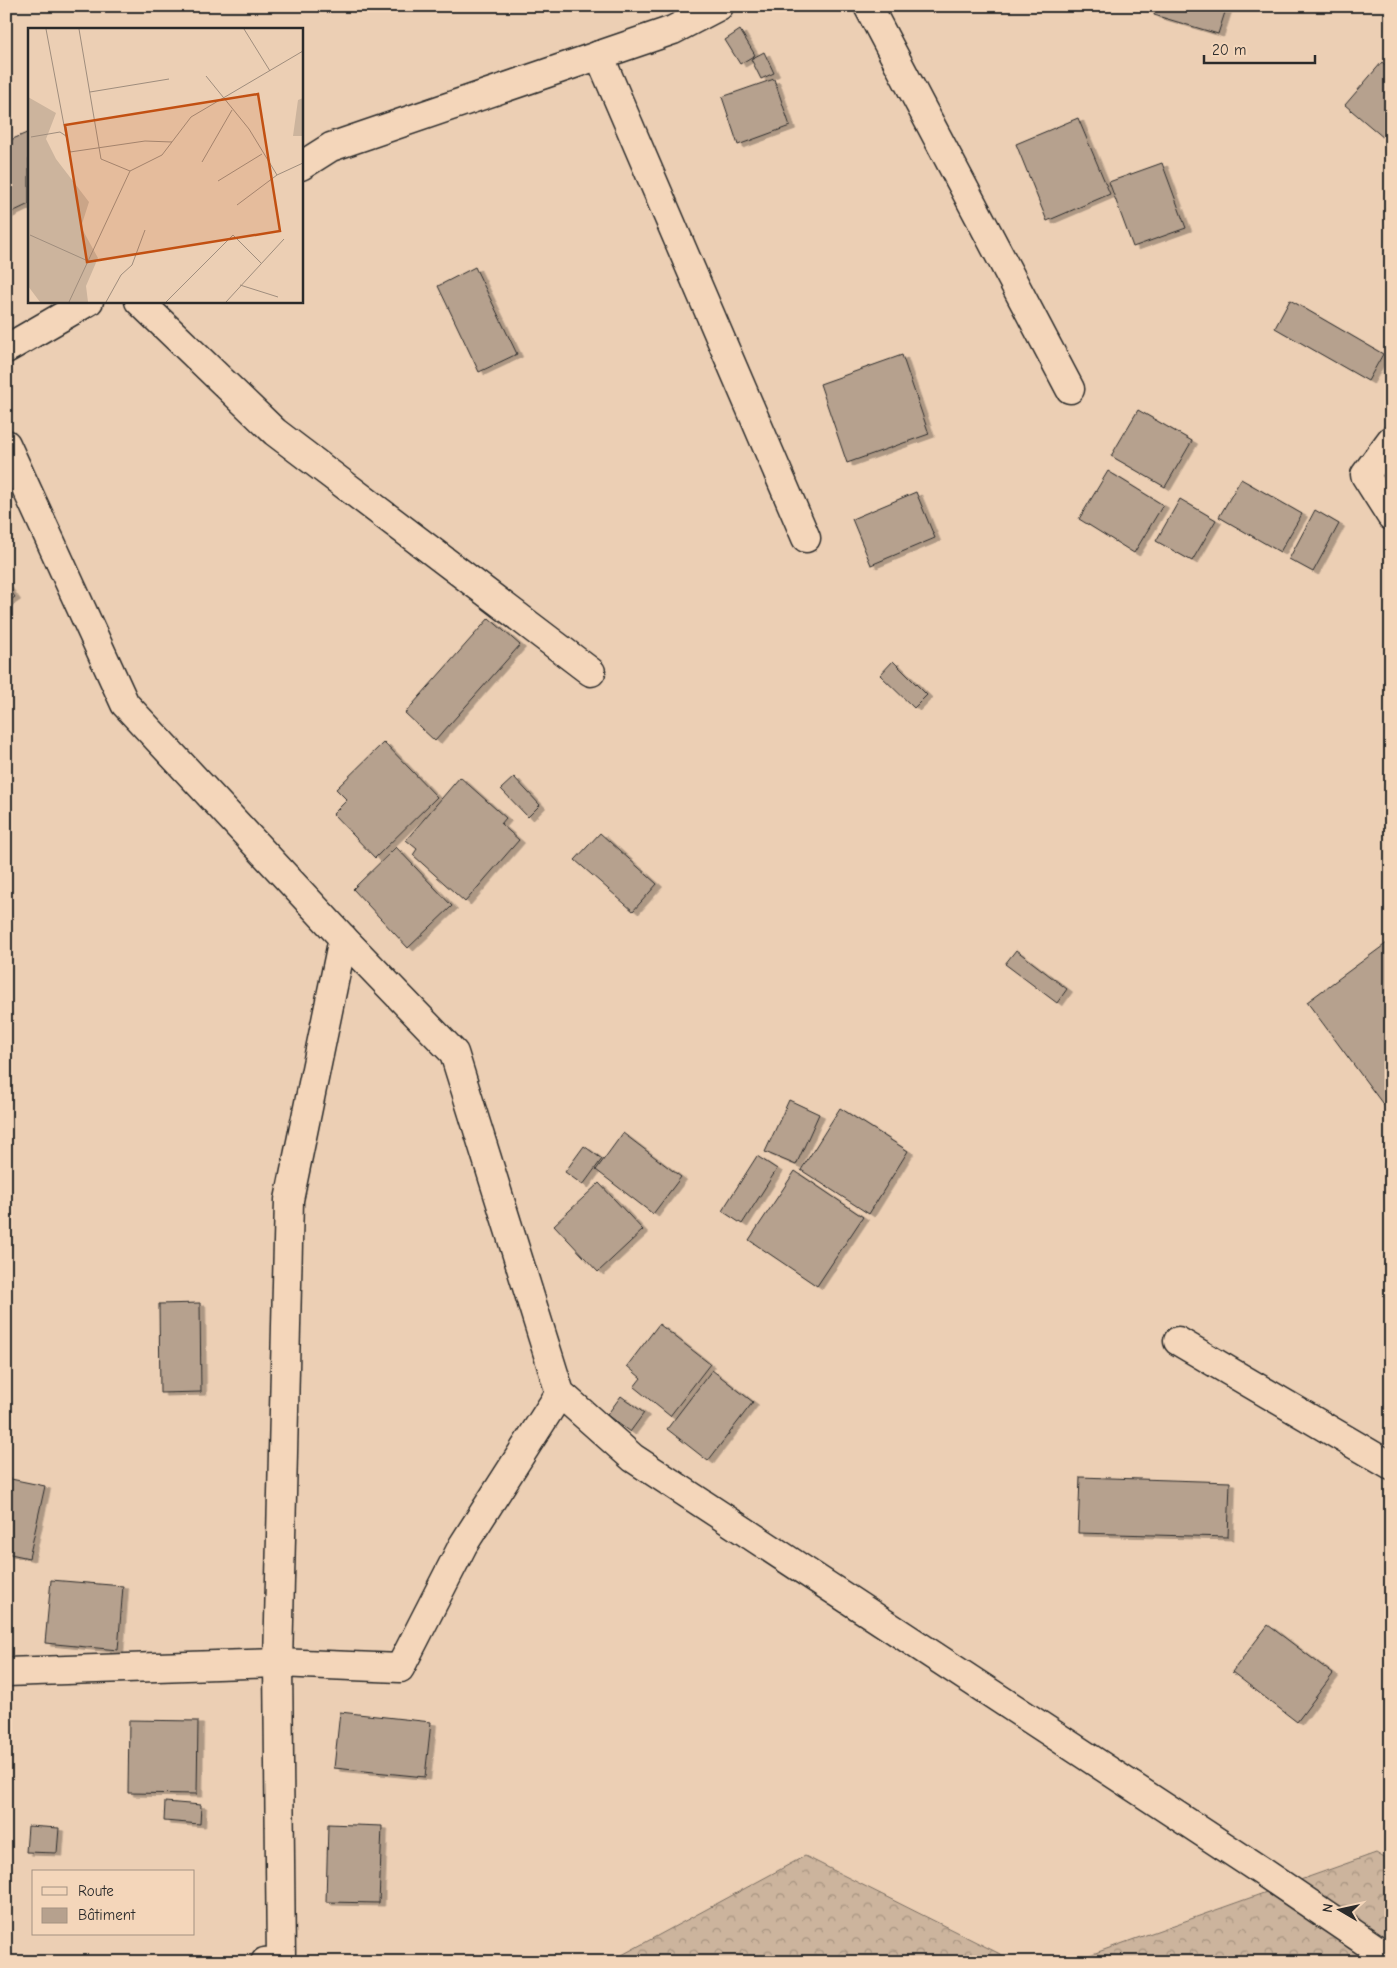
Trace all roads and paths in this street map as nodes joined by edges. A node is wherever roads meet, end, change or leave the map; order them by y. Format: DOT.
graph roads {
  1 [pos="719,6"];
  2 [pos="868,6"];
  3 [pos="599,55"];
  4 [pos="302,165"];
  5 [pos="87,302"];
  6 [pos="140,302"];
  7 [pos="6,349"];
  8 [pos="1070,389"];
  9 [pos="1391,440"];
  10 [pos="6,444"];
  11 [pos="1391,516"];
  12 [pos="806,538"];
  13 [pos="591,672"];
  14 [pos="343,938"];
  15 [pos="1178,1341"];
  16 [pos="560,1393"];
  17 [pos="1391,1466"];
  18 [pos="278,1663"];
  19 [pos="6,1672"];
  20 [pos="1389,1959"];
  21 [pos="265,1962"];
  1 -- 3 [label="street"];
  2 -- 8 [label="street"];
  3 -- 4 [label="street"];
  3 -- 12 [label="street"];
  5 -- 7 [label="street"];
  6 -- 13 [label="street"];
  9 -- 11 [label="street"];
  10 -- 14 [label="street"];
  14 -- 16 [label="street"];
  14 -- 18 [label="street"];
  15 -- 17 [label="street"];
  16 -- 18 [label="street"];
  16 -- 20 [label="street"];
  18 -- 19 [label="street"];
  18 -- 21 [label="street"];
}
